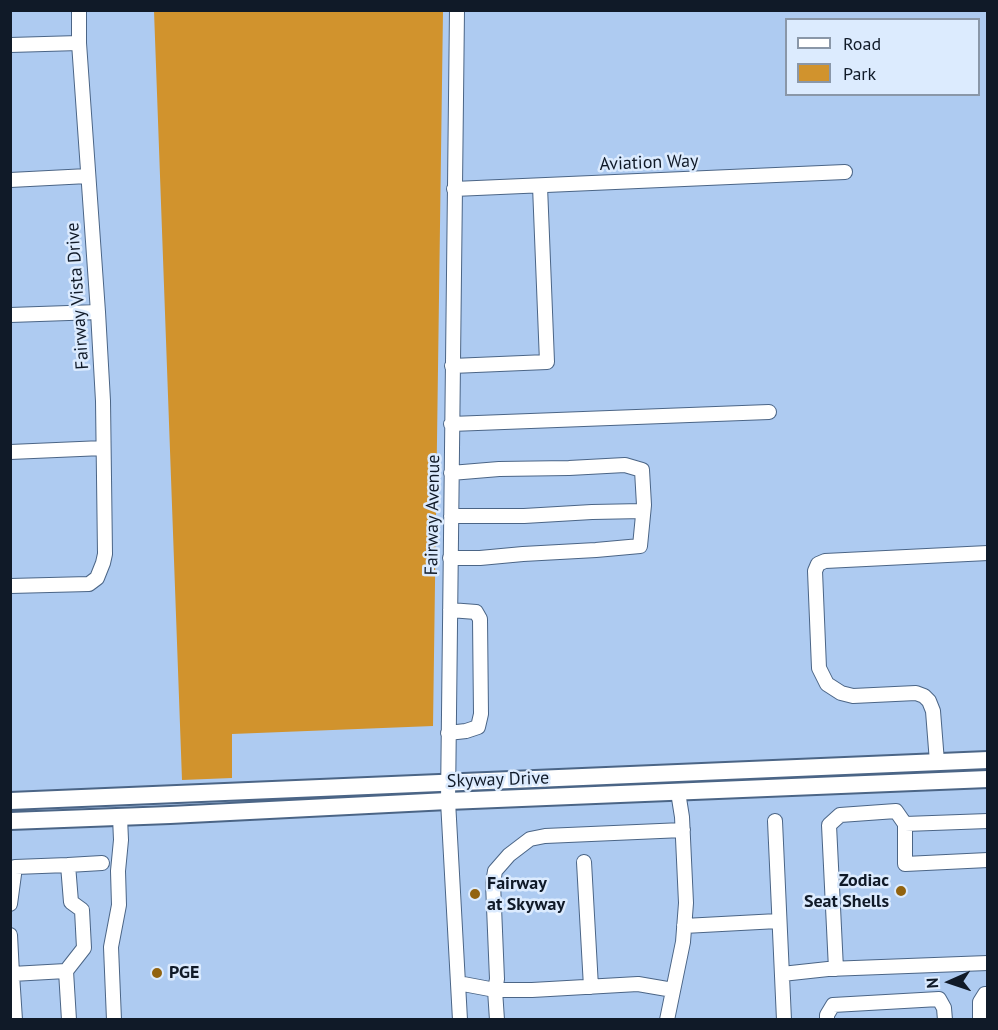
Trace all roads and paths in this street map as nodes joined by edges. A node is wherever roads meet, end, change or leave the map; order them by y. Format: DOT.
graph roads {
  1 [pos="78,10"];
  2 [pos="457,10"];
  3 [pos="79,44"];
  4 [pos="10,45"];
  5 [pos="845,172"];
  6 [pos="88,176"];
  7 [pos="10,180"];
  8 [pos="540,186"];
  9 [pos="454,189"];
  10 [pos="98,312"];
  11 [pos="10,315"];
  12 [pos="453,366"];
  13 [pos="769,412"];
  14 [pos="451,425"];
  15 [pos="104,448"];
  16 [pos="10,452"];
  17 [pos="451,473"];
  18 [pos="644,511"];
  19 [pos="451,516"];
  20 [pos="987,553"];
  21 [pos="450,558"];
  22 [pos="10,586"];
  23 [pos="450,610"];
  24 [pos="448,733"];
  25 [pos="987,760"];
  26 [pos="936,762"];
  27 [pos="987,779"];
  28 [pos="448,783"];
  29 [pos="678,792"];
  30 [pos="10,801"];
  31 [pos="448,801"];
  32 [pos="120,817"];
  33 [pos="10,821"];
  34 [pos="774,821"];
  35 [pos="987,821"];
  36 [pos="905,824"];
  37 [pos="682,830"];
  38 [pos="987,860"];
  39 [pos="584,862"];
  40 [pos="102,863"];
  41 [pos="68,865"];
  42 [pos="13,867"];
  43 [pos="10,904"];
  44 [pos="778,921"];
  45 [pos="684,926"];
  46 [pos="10,935"];
  47 [pos="111,947"];
  48 [pos="84,948"];
  49 [pos="987,963"];
  50 [pos="836,969"];
  51 [pos="66,970"];
  52 [pos="12,974"];
  53 [pos="782,974"];
  54 [pos="458,983"];
  55 [pos="591,987"];
  56 [pos="495,990"];
  57 [pos="673,990"];
  58 [pos="987,994"];
  59 [pos="15,1020"];
  60 [pos="69,1020"];
  61 [pos="114,1020"];
  62 [pos="460,1020"];
  63 [pos="497,1020"];
  64 [pos="667,1020"];
  65 [pos="784,1020"];
  66 [pos="827,1020"];
  67 [pos="945,1020"];
  68 [pos="980,1020"];
  1 -- 3 [label="street, Fairway Vista Drive"];
  2 -- 9 [label="street, Fairway Avenue"];
  3 -- 4 [label="street"];
  3 -- 6 [label="street, Fairway Vista Drive"];
  5 -- 8 [label="street, Aviation Way"];
  6 -- 7 [label="street"];
  6 -- 10 [label="street, Fairway Vista Drive"];
  8 -- 9 [label="street, Aviation Way"];
  8 -- 12 [label="street"];
  9 -- 12 [label="street, Fairway Avenue"];
  10 -- 11 [label="street"];
  10 -- 15 [label="street, Fairway Vista Drive"];
  12 -- 14 [label="street, Fairway Avenue"];
  13 -- 14 [label="street"];
  14 -- 17 [label="street, Fairway Avenue"];
  15 -- 16 [label="street"];
  15 -- 22 [label="street, Fairway Vista Drive"];
  17 -- 18 [label="street"];
  17 -- 19 [label="street, Fairway Avenue"];
  18 -- 19 [label="street"];
  18 -- 21 [label="street"];
  19 -- 21 [label="street, Fairway Avenue"];
  20 -- 26 [label="street"];
  21 -- 23 [label="street, Fairway Avenue"];
  23 -- 24 [label="street, Fairway Avenue"];
  23 -- 24 [label="street"];
  24 -- 28 [label="street, Fairway Avenue"];
  25 -- 26 [label="main road, Skyway Drive"];
  26 -- 28 [label="main road, Skyway Drive"];
  27 -- 29 [label="main road, Skyway Drive"];
  28 -- 30 [label="main road, Skyway Drive"];
  28 -- 31 [label="street, Fairway Avenue"];
  29 -- 31 [label="main road, Skyway Drive"];
  29 -- 37 [label="street"];
  31 -- 32 [label="main road, Skyway Drive"];
  31 -- 54 [label="street, Fairway Avenue"];
  32 -- 33 [label="main road, Skyway Drive"];
  32 -- 47 [label="street"];
  34 -- 44 [label="street"];
  35 -- 36 [label="street"];
  36 -- 38 [label="street"];
  36 -- 50 [label="street"];
  37 -- 45 [label="street"];
  37 -- 56 [label="street"];
  39 -- 55 [label="street"];
  40 -- 41 [label="street"];
  41 -- 42 [label="street"];
  41 -- 48 [label="street"];
  42 -- 43 [label="street"];
  44 -- 45 [label="street"];
  44 -- 53 [label="street"];
  45 -- 57 [label="street"];
  46 -- 52 [label="street"];
  47 -- 48 [label="street"];
  47 -- 61 [label="street"];
  48 -- 51 [label="street"];
  49 -- 50 [label="street"];
  50 -- 53 [label="street"];
  51 -- 52 [label="street"];
  51 -- 60 [label="street"];
  52 -- 59 [label="street"];
  53 -- 65 [label="street"];
  54 -- 56 [label="street"];
  54 -- 62 [label="street, Fairway Avenue"];
  55 -- 56 [label="street"];
  55 -- 57 [label="street"];
  56 -- 63 [label="street"];
  57 -- 64 [label="street"];
  58 -- 68 [label="street"];
  66 -- 67 [label="street"];
}
